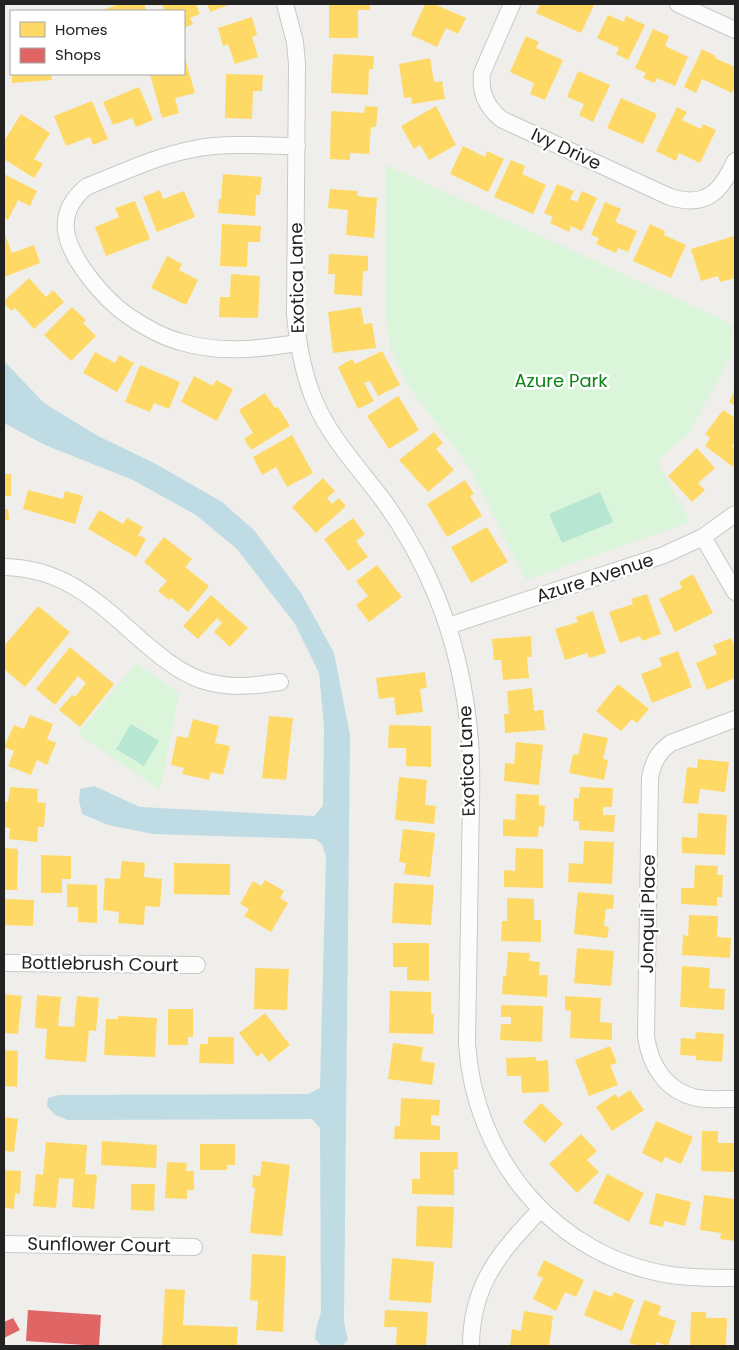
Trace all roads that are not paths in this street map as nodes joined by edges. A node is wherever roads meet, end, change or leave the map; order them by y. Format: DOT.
graph roads {
  1 [pos="285,4"];
  2 [pos="512,4"];
  3 [pos="678,4"];
  4 [pos="735,30"];
  5 [pos="297,146"];
  6 [pos="735,161"];
  7 [pos="298,343"];
  8 [pos="735,514"];
  9 [pos="703,537"];
  10 [pos="4,567"];
  11 [pos="735,592"];
  12 [pos="448,626"];
  13 [pos="280,682"];
  14 [pos="735,720"];
  15 [pos="4,963"];
  16 [pos="197,965"];
  17 [pos="735,1099"];
  18 [pos="541,1209"];
  19 [pos="4,1244"];
  20 [pos="194,1247"];
  21 [pos="735,1278"];
  22 [pos="471,1346"];
  1 -- 5 [label="street, Exotica Lane"];
  2 -- 6 [label="street, Ivy Drive"];
  3 -- 4 [label="street"];
  5 -- 7 [label="street, Exotica Lane"];
  5 -- 7 [label="street"];
  7 -- 12 [label="street, Exotica Lane"];
  8 -- 9 [label="street, Azure Avenue"];
  9 -- 11 [label="street"];
  9 -- 12 [label="street, Azure Avenue"];
  10 -- 13 [label="street"];
  12 -- 18 [label="street, Exotica Lane"];
  14 -- 17 [label="street, Jonquil Place"];
  15 -- 16 [label="street, Bottlebrush Court"];
  18 -- 21 [label="street, Exotica Lane"];
  18 -- 22 [label="street"];
  19 -- 20 [label="street, Sunflower Court"];
}
